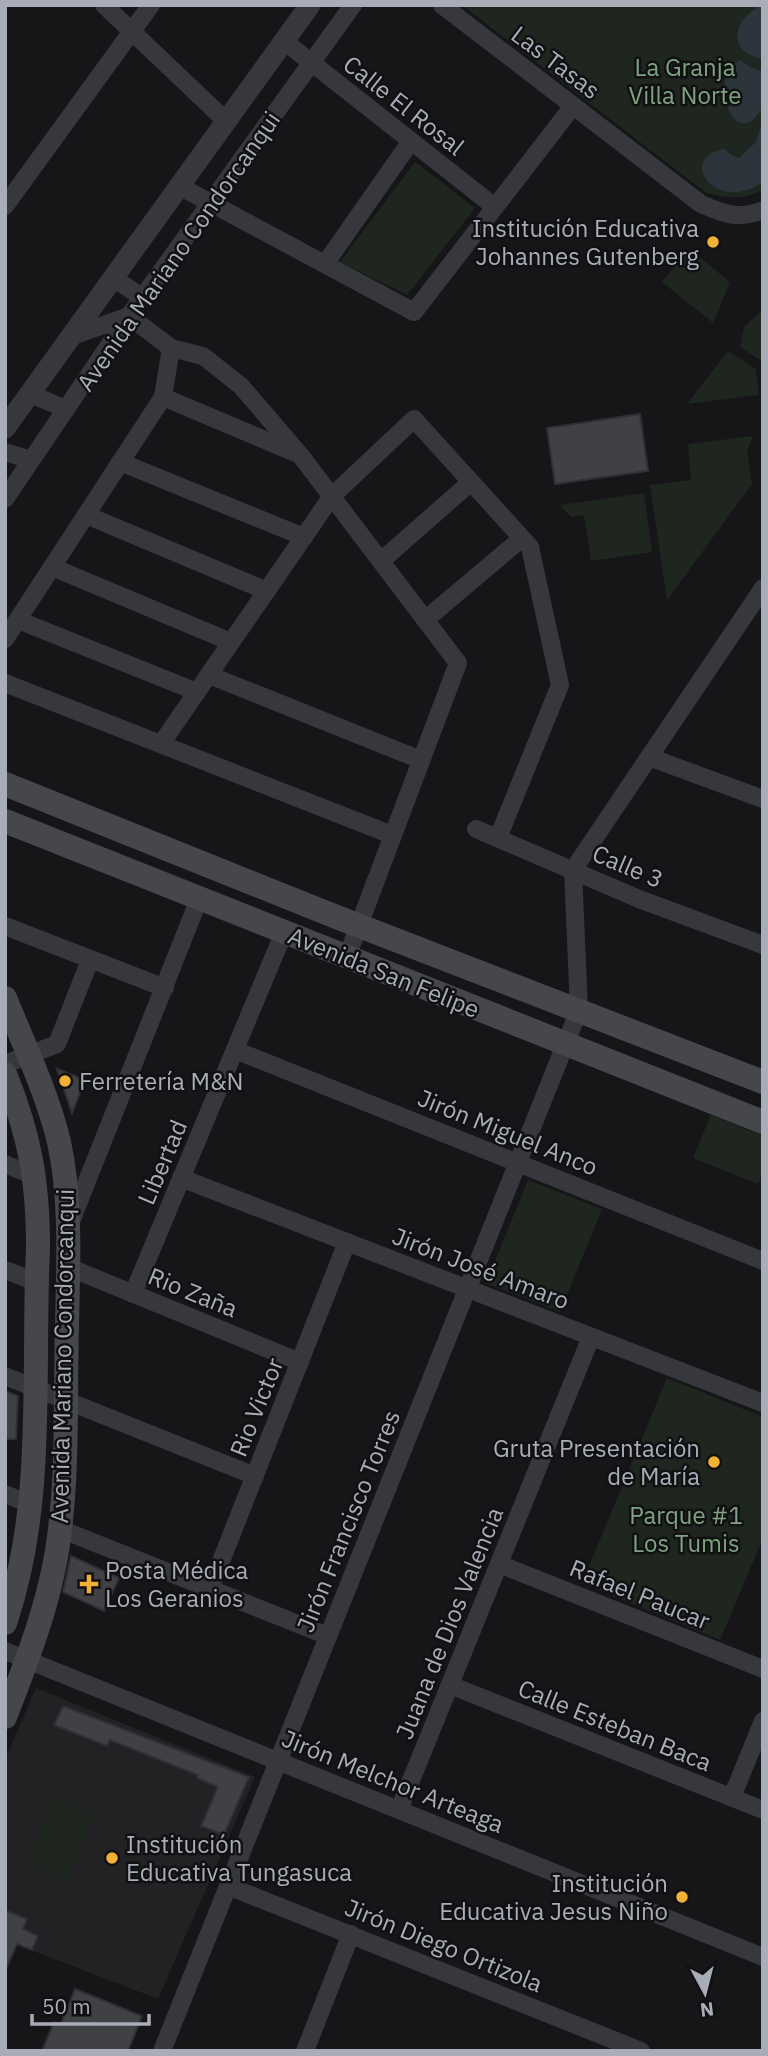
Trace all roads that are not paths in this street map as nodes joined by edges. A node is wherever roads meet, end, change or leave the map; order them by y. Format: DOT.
graph roads {
  1 [pos="104,5"];
  2 [pos="151,5"];
  3 [pos="310,5"];
  4 [pos="353,5"];
  5 [pos="442,5"];
  6 [pos="131,33"];
  7 [pos="284,41"];
  8 [pos="311,63"];
  9 [pos="573,106"];
  10 [pos="226,121"];
  11 [pos="411,141"];
  12 [pos="179,186"];
  13 [pos="210,203"];
  14 [pos="5,206"];
  15 [pos="495,207"];
  16 [pos="755,213"];
  17 [pos="325,264"];
  18 [pos="113,278"];
  19 [pos="142,298"];
  20 [pos="129,316"];
  21 [pos="72,336"];
  22 [pos="171,348"];
  23 [pos="30,394"];
  24 [pos="163,397"];
  25 [pos="66,409"];
  26 [pos="5,428"];
  27 [pos="5,452"];
  28 [pos="301,456"];
  29 [pos="32,460"];
  30 [pos="120,462"];
  31 [pos="471,482"];
  32 [pos="332,496"];
  33 [pos="5,499"];
  34 [pos="86,515"];
  35 [pos="304,537"];
  36 [pos="522,539"];
  37 [pos="380,561"];
  38 [pos="52,567"];
  39 [pos="763,588"];
  40 [pos="267,591"];
  41 [pos="18,620"];
  42 [pos="425,620"];
  43 [pos="5,639"];
  44 [pos="231,642"];
  45 [pos="209,675"];
  46 [pos="5,682"];
  47 [pos="197,692"];
  48 [pos="161,744"];
  49 [pos="649,757"];
  50 [pos="421,760"];
  51 [pos="5,784"];
  52 [pos="763,799"];
  53 [pos="5,821"];
  54 [pos="476,829"];
  55 [pos="392,835"];
  56 [pos="498,838"];
  57 [pos="573,870"];
  58 [pos="199,899"];
  59 [pos="359,925"];
  60 [pos="5,926"];
  61 [pos="284,932"];
  62 [pos="763,945"];
  63 [pos="347,957"];
  64 [pos="90,960"];
  65 [pos="165,988"];
  66 [pos="5,998"];
  67 [pos="579,1010"];
  68 [pos="565,1044"];
  69 [pos="235,1050"];
  70 [pos="29,1055"];
  71 [pos="5,1063"];
  72 [pos="5,1074"];
  73 [pos="763,1082"];
  74 [pos="763,1122"];
  75 [pos="518,1162"];
  76 [pos="5,1164"];
  77 [pos="34,1176"];
  78 [pos="181,1178"];
  79 [pos="68,1231"];
  80 [pos="347,1242"];
  81 [pos="763,1261"];
  82 [pos="68,1267"];
  83 [pos="5,1269"];
  84 [pos="37,1282"];
  85 [pos="467,1289"];
  86 [pos="133,1294"];
  87 [pos="591,1337"];
  88 [pos="300,1362"];
  89 [pos="5,1376"];
  90 [pos="35,1388"];
  91 [pos="65,1400"];
  92 [pos="763,1403"];
  93 [pos="255,1476"];
  94 [pos="5,1494"];
  95 [pos="30,1504"];
  96 [pos="60,1529"];
  97 [pos="499,1564"];
  98 [pos="210,1589"];
  99 [pos="6,1620"];
  100 [pos="328,1636"];
  101 [pos="16,1656"];
  102 [pos="763,1669"];
  103 [pos="450,1685"];
  104 [pos="5,1717"];
  105 [pos="763,1721"];
  106 [pos="278,1761"];
  107 [pos="732,1797"];
  108 [pos="399,1810"];
  109 [pos="763,1810"];
  110 [pos="228,1886"];
  111 [pos="351,1934"];
  112 [pos="763,1956"];
  113 [pos="631,2049"];
  114 [pos="162,2051"];
  115 [pos="304,2051"];
  1 -- 6 [label="street"];
  2 -- 6 [label="street"];
  3 -- 7 [label="street, Avenida Mariano Condorcanqui"];
  4 -- 8 [label="street, Avenida Mariano Condorcanqui"];
  5 -- 9 [label="street, Las Tasas"];
  6 -- 10 [label="street"];
  6 -- 14 [label="street"];
  7 -- 8 [label="street, Calle El Rosal"];
  7 -- 10 [label="street, Avenida Mariano Condorcanqui"];
  8 -- 11 [label="street, Calle El Rosal"];
  8 -- 13 [label="street, Avenida Mariano Condorcanqui"];
  9 -- 15 [label="street"];
  9 -- 16 [label="street, Las Tasas"];
  10 -- 12 [label="street, Avenida Mariano Condorcanqui"];
  11 -- 15 [label="street, Calle El Rosal"];
  11 -- 17 [label="street"];
  12 -- 13 [label="street"];
  12 -- 18 [label="street, Avenida Mariano Condorcanqui"];
  13 -- 17 [label="street"];
  13 -- 19 [label="street, Avenida Mariano Condorcanqui"];
  15 -- 17 [label="street"];
  18 -- 19 [label="street"];
  18 -- 21 [label="street, Avenida Mariano Condorcanqui"];
  19 -- 20 [label="street, Avenida Mariano Condorcanqui"];
  20 -- 21 [label="street"];
  20 -- 22 [label="street"];
  20 -- 25 [label="street, Avenida Mariano Condorcanqui"];
  21 -- 23 [label="street, Avenida Mariano Condorcanqui"];
  22 -- 24 [label="street"];
  22 -- 28 [label="street"];
  23 -- 25 [label="street"];
  23 -- 26 [label="street, Avenida Mariano Condorcanqui"];
  24 -- 28 [label="street"];
  24 -- 30 [label="street"];
  25 -- 29 [label="street, Avenida Mariano Condorcanqui"];
  27 -- 29 [label="street"];
  28 -- 32 [label="street"];
  29 -- 33 [label="street, Avenida Mariano Condorcanqui"];
  30 -- 34 [label="street"];
  30 -- 35 [label="street"];
  31 -- 32 [label="street"];
  31 -- 36 [label="street"];
  31 -- 37 [label="street"];
  32 -- 35 [label="street"];
  32 -- 37 [label="street"];
  34 -- 38 [label="street"];
  34 -- 40 [label="street"];
  35 -- 40 [label="street"];
  36 -- 42 [label="street"];
  36 -- 56 [label="street"];
  37 -- 42 [label="street"];
  38 -- 41 [label="street"];
  38 -- 44 [label="street"];
  39 -- 49 [label="street"];
  40 -- 44 [label="street"];
  41 -- 43 [label="street"];
  41 -- 47 [label="street"];
  42 -- 50 [label="street"];
  44 -- 45 [label="street"];
  45 -- 47 [label="street"];
  45 -- 50 [label="street"];
  46 -- 48 [label="street"];
  47 -- 48 [label="street"];
  48 -- 55 [label="street"];
  49 -- 52 [label="street"];
  49 -- 57 [label="street"];
  50 -- 55 [label="street"];
  51 -- 59 [label="main road, Avenida San Felipe"];
  53 -- 58 [label="main road, Avenida San Felipe"];
  54 -- 56 [label="street, Calle 3"];
  55 -- 59 [label="street"];
  56 -- 57 [label="street, Calle 3"];
  57 -- 62 [label="street, Calle 3"];
  57 -- 67 [label="street"];
  58 -- 61 [label="main road, Avenida San Felipe"];
  58 -- 65 [label="street"];
  59 -- 63 [label="street"];
  59 -- 67 [label="main road, Avenida San Felipe"];
  60 -- 64 [label="street"];
  61 -- 63 [label="main road, Avenida San Felipe"];
  61 -- 69 [label="street, Libertad"];
  63 -- 68 [label="main road, Avenida San Felipe"];
  64 -- 65 [label="street"];
  64 -- 70 [label="street"];
  65 -- 79 [label="street"];
  66 -- 70 [label="main road, Avenida Mariano Condorcanqui"];
  67 -- 68 [label="street, Jirón Francisco Torres"];
  67 -- 73 [label="main road, Avenida San Felipe"];
  68 -- 74 [label="main road, Avenida San Felipe"];
  68 -- 75 [label="street, Jirón Francisco Torres"];
  69 -- 75 [label="street, Jirón Miguel Anco"];
  69 -- 78 [label="street, Libertad"];
  70 -- 71 [label="street"];
  70 -- 79 [label="main road, Avenida Mariano Condorcanqui"];
  72 -- 77 [label="main road, Avenida Mariano Condorcanqui"];
  75 -- 81 [label="street, Jirón Miguel Anco"];
  75 -- 85 [label="street, Jirón Francisco Torres"];
  76 -- 77 [label="street"];
  77 -- 84 [label="main road, Avenida Mariano Condorcanqui"];
  78 -- 80 [label="street, Jirón José Amaro"];
  78 -- 86 [label="street, Libertad"];
  79 -- 82 [label="main road, Avenida Mariano Condorcanqui"];
  80 -- 85 [label="street, Jirón José Amaro"];
  80 -- 88 [label="street, Rio Victor"];
  82 -- 86 [label="street, Rio Zaña"];
  82 -- 91 [label="main road, Avenida Mariano Condorcanqui"];
  83 -- 84 [label="street"];
  84 -- 90 [label="main road, Avenida Mariano Condorcanqui"];
  85 -- 87 [label="street, Jirón José Amaro"];
  85 -- 100 [label="street, Jirón Francisco Torres"];
  86 -- 88 [label="street, Rio Zaña"];
  87 -- 92 [label="street, Jirón José Amaro"];
  87 -- 97 [label="street, Juana de Dios Valencia"];
  88 -- 93 [label="street, Rio Victor"];
  89 -- 90 [label="street"];
  90 -- 91 [label="street"];
  90 -- 95 [label="main road, Avenida Mariano Condorcanqui"];
  91 -- 93 [label="street"];
  91 -- 96 [label="main road, Avenida Mariano Condorcanqui"];
  93 -- 98 [label="street, Rio Victor"];
  94 -- 95 [label="street"];
  95 -- 99 [label="main road, Avenida Mariano Condorcanqui"];
  96 -- 98 [label="street"];
  96 -- 101 [label="main road, Avenida Mariano Condorcanqui"];
  97 -- 102 [label="street, Rafael Paucar"];
  97 -- 103 [label="street, Juana de Dios Valencia"];
  98 -- 100 [label="street"];
  100 -- 106 [label="street, Jirón Francisco Torres"];
  101 -- 104 [label="main road, Avenida Mariano Condorcanqui"];
  101 -- 106 [label="street, Jirón Melchor Arteaga"];
  103 -- 107 [label="street, Calle Esteban Baca"];
  103 -- 108 [label="street, Juana de Dios Valencia"];
  105 -- 107 [label="street"];
  106 -- 108 [label="street, Jirón Melchor Arteaga"];
  106 -- 110 [label="street, Jirón Francisco Torres"];
  107 -- 109 [label="street, Calle Esteban Baca"];
  108 -- 112 [label="street, Jirón Melchor Arteaga"];
  110 -- 111 [label="street, Jirón Diego Ortizola"];
  110 -- 114 [label="street, Jirón Francisco Torres"];
  111 -- 113 [label="street, Jirón Diego Ortizola"];
  111 -- 115 [label="street"];
}
